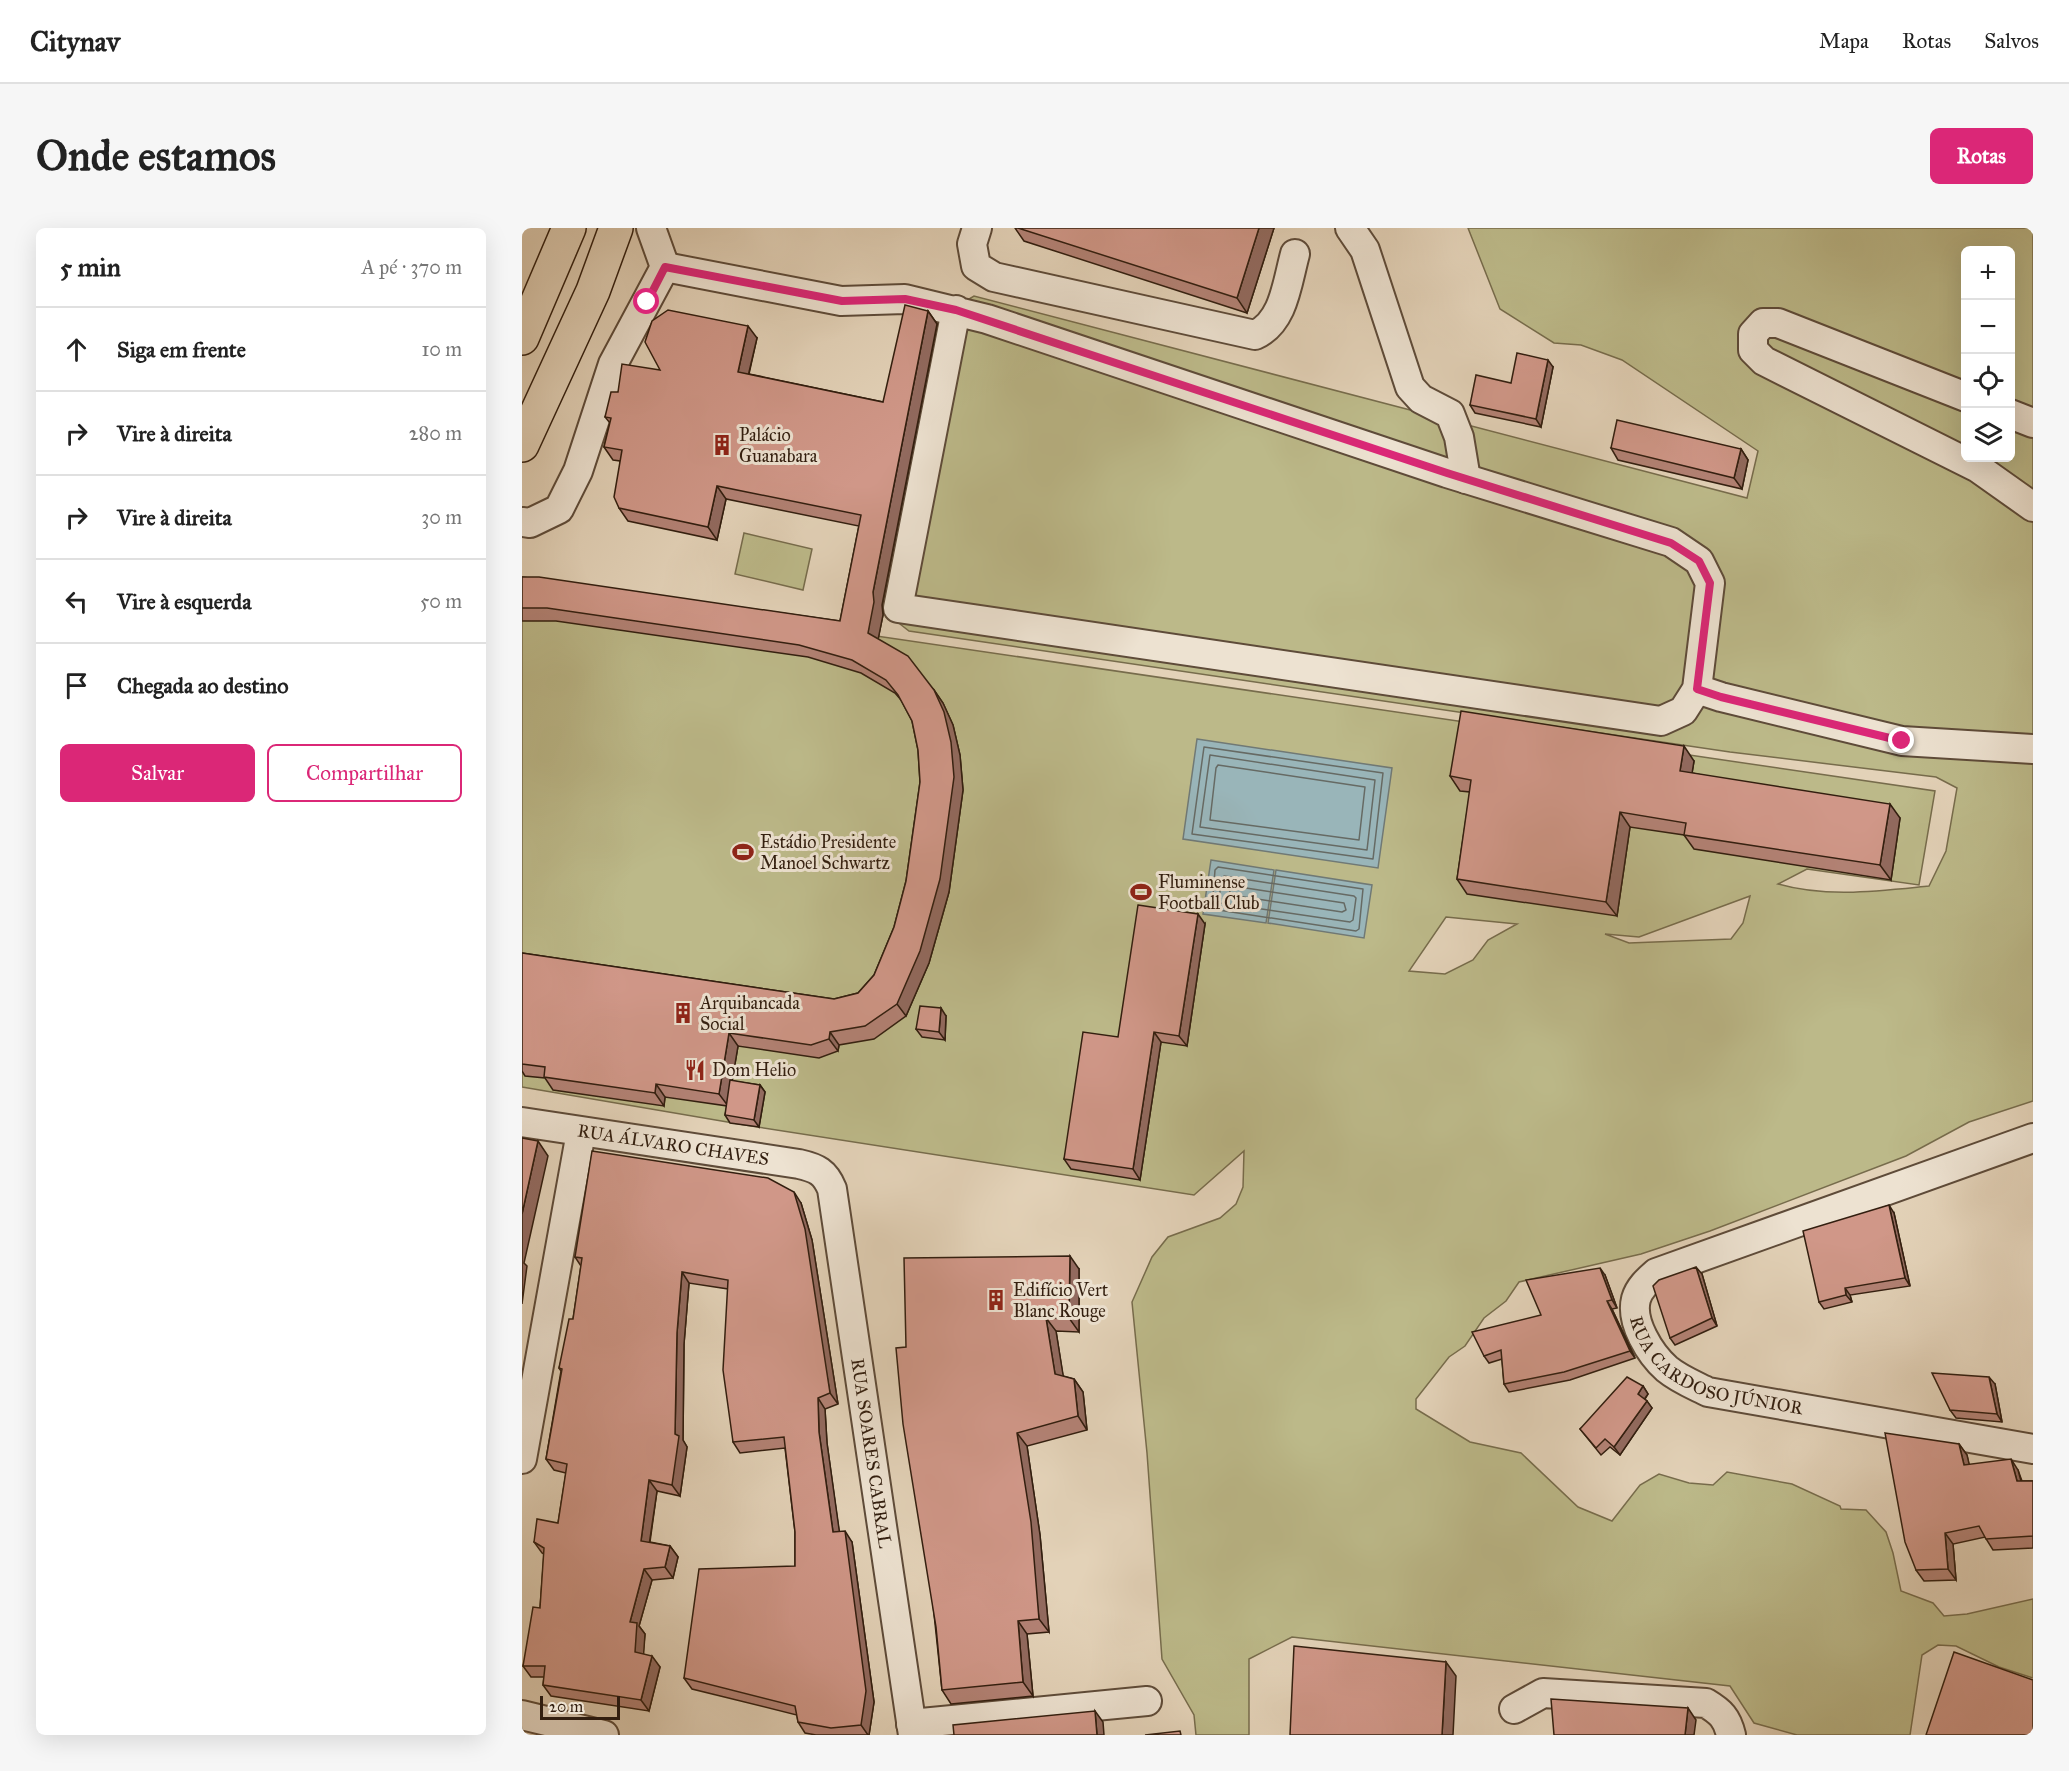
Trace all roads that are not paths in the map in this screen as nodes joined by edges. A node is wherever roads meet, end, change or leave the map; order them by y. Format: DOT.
graph roads {
  1 [pos="569,228"];
  2 [pos="616,228"];
  3 [pos="651,228"];
  4 [pos="977,228"];
  5 [pos="1350,228"];
  6 [pos="1295,254"];
  7 [pos="665,267"];
  8 [pos="956,310"];
  9 [pos="522,338"];
  10 [pos="1961,395"];
  11 [pos="2015,416"];
  12 [pos="2033,423"];
  13 [pos="522,445"];
  14 [pos="1466,479"];
  15 [pos="2033,507"];
  16 [pos="522,522"];
  17 [pos="1697,689"];
  18 [pos="2033,749"];
  19 [pos="522,1122"];
  20 [pos="581,1132"];
  21 [pos="2033,1138"];
  22 [pos="824,1172"];
  23 [pos="2033,1449"];
  24 [pos="522,1459"];
  25 [pos="1147,1701"];
  26 [pos="1514,1709"];
  27 [pos="522,1715"];
  28 [pos="912,1730"];
  29 [pos="604,1735"];
  30 [pos="1731,1735"];
  1 -- 9 [label="main road"];
  2 -- 13 [label="main road"];
  3 -- 7 [label="street"];
  4 -- 6 [label="street"];
  5 -- 14 [label="street"];
  7 -- 8 [label="street"];
  7 -- 16 [label="street"];
  8 -- 14 [label="street"];
  8 -- 17 [label="street"];
  10 -- 15 [label="street"];
  11 -- 12 [label="street"];
  14 -- 17 [label="street"];
  17 -- 18 [label="street"];
  19 -- 20 [label="street, RUA ÁLVARO CHAVES"];
  20 -- 22 [label="street, RUA ÁLVARO CHAVES"];
  20 -- 24 [label="street"];
  21 -- 23 [label="street, RUA CARDOSO JÚNIOR"];
  22 -- 28 [label="street, RUA SOARES CABRAL"];
  25 -- 28 [label="street"];
  26 -- 30 [label="street"];
  27 -- 29 [label="street"];
}
